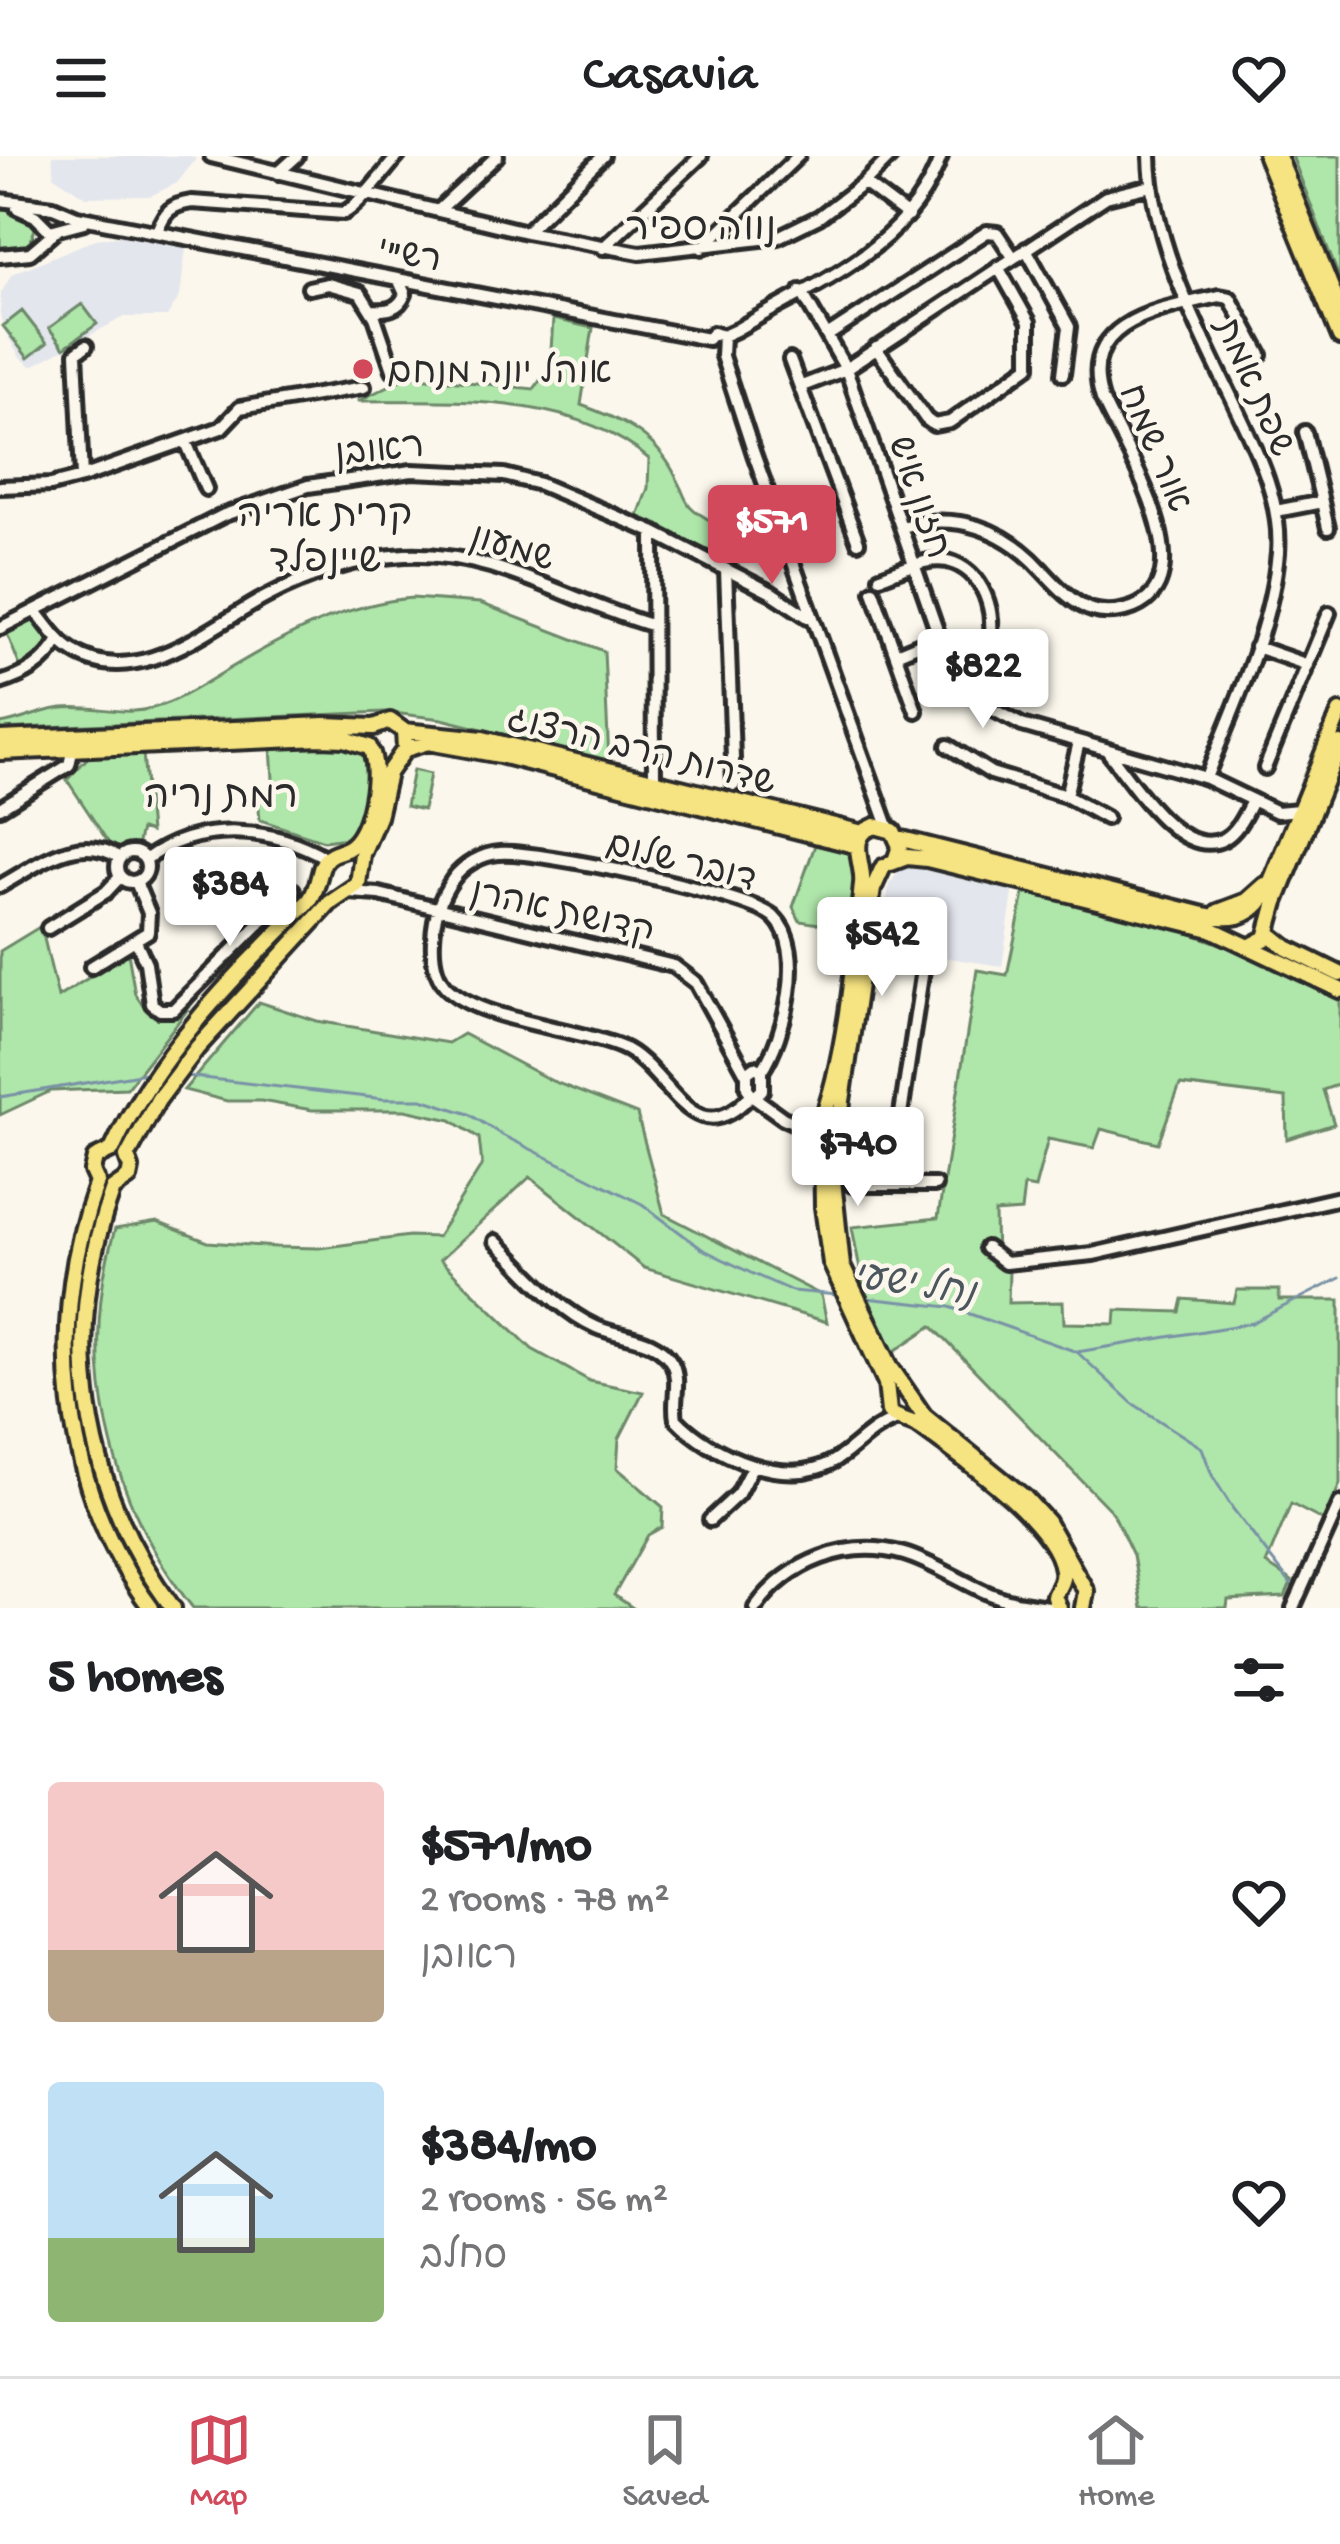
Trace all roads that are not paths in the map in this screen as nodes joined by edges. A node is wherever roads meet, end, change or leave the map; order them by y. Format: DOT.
graph roads {
  1 [pos="211,156"];
  2 [pos="296,156"];
  3 [pos="398,156"];
  4 [pos="497,156"];
  5 [pos="603,156"];
  6 [pos="701,156"];
  7 [pos="798,156"];
  8 [pos="891,156"];
  9 [pos="941,156"];
  10 [pos="1150,156"];
  11 [pos="1267,156"];
  12 [pos="1278,156"];
  13 [pos="278,173"];
  14 [pos="864,183"];
  15 [pos="1151,186"];
  16 [pos="362,193"];
  17 [pos="0,201"];
  18 [pos="439,210"];
  19 [pos="61,212"];
  20 [pos="908,216"];
  21 [pos="42,217"];
  22 [pos="99,222"];
  23 [pos="60,228"];
  24 [pos="158,231"];
  25 [pos="526,232"];
  26 [pos="702,248"];
  27 [pos="602,249"];
  28 [pos="1026,249"];
  29 [pos="30,253"];
  30 [pos="0,256"];
  31 [pos="1013,257"];
  32 [pos="998,267"];
  33 [pos="399,280"];
  34 [pos="309,288"];
  35 [pos="801,291"];
  36 [pos="1187,304"];
  37 [pos="371,310"];
  38 [pos="1340,310"];
  39 [pos="827,336"];
  40 [pos="1340,337"];
  41 [pos="717,342"];
  42 [pos="86,346"];
  43 [pos="876,348"];
  44 [pos="1261,355"];
  45 [pos="790,360"];
  46 [pos="846,369"];
  47 [pos="393,370"];
  48 [pos="1063,374"];
  49 [pos="802,386"];
  50 [pos="364,387"];
  51 [pos="1305,432"];
  52 [pos="186,442"];
  53 [pos="82,477"];
  54 [pos="0,487"];
  55 [pos="206,489"];
  56 [pos="1322,502"];
  57 [pos="1276,511"];
  58 [pos="902,527"];
  59 [pos="1328,528"];
  60 [pos="653,532"];
  61 [pos="858,542"];
  62 [pos="914,566"];
  63 [pos="726,571"];
  64 [pos="792,574"];
  65 [pos="880,578"];
  66 [pos="873,591"];
  67 [pos="772,593"];
  68 [pos="36,611"];
  69 [pos="1329,613"];
  70 [pos="808,616"];
  71 [pos="651,625"];
  72 [pos="0,628"];
  73 [pos="939,636"];
  74 [pos="59,640"];
  75 [pos="1256,647"];
  76 [pos="896,654"];
  77 [pos="1308,665"];
  78 [pos="959,681"];
  79 [pos="0,683"];
  80 [pos="916,710"];
  81 [pos="1340,712"];
  82 [pos="374,727"];
  83 [pos="404,731"];
  84 [pos="0,740"];
  85 [pos="74,742"];
  86 [pos="1079,742"];
  87 [pos="1340,745"];
  88 [pos="948,746"];
  89 [pos="370,750"];
  90 [pos="0,752"];
  91 [pos="1108,752"];
  92 [pos="402,753"];
  93 [pos="1265,768"];
  94 [pos="1206,778"];
  95 [pos="654,782"];
  96 [pos="734,785"];
  97 [pos="1066,796"];
  98 [pos="1252,801"];
  99 [pos="1265,807"];
  100 [pos="0,808"];
  101 [pos="1299,811"];
  102 [pos="1106,818"];
  103 [pos="894,833"];
  104 [pos="1288,840"];
  105 [pos="863,841"];
  106 [pos="334,855"];
  107 [pos="120,858"];
  108 [pos="145,860"];
  109 [pos="889,864"];
  110 [pos="360,871"];
  111 [pos="1275,871"];
  112 [pos="121,877"];
  113 [pos="322,881"];
  114 [pos="136,882"];
  115 [pos="0,886"];
  116 [pos="293,890"];
  117 [pos="345,893"];
  118 [pos="379,895"];
  119 [pos="437,909"];
  120 [pos="1195,913"];
  121 [pos="1246,914"];
  122 [pos="48,928"];
  123 [pos="1268,930"];
  124 [pos="136,941"];
  125 [pos="1244,942"];
  126 [pos="925,956"];
  127 [pos="91,967"];
  128 [pos="1340,974"];
  129 [pos="1340,990"];
  130 [pos="762,1072"];
  131 [pos="747,1075"];
  132 [pos="755,1094"];
  133 [pos="837,1125"];
  134 [pos="821,1136"];
  135 [pos="880,1140"];
  136 [pos="112,1150"];
  137 [pos="127,1157"];
  138 [pos="97,1182"];
  139 [pos="852,1185"];
  140 [pos="879,1185"];
  141 [pos="935,1185"];
  142 [pos="113,1189"];
  143 [pos="1340,1198"];
  144 [pos="495,1241"];
  145 [pos="986,1248"];
  146 [pos="836,1265"];
  147 [pos="912,1398"];
  148 [pos="894,1411"];
  149 [pos="753,1465"];
  150 [pos="1340,1503"];
  151 [pos="710,1520"];
  152 [pos="1080,1583"];
  153 [pos="1057,1598"];
  154 [pos="151,1608"];
  155 [pos="173,1608"];
  156 [pos="755,1608"];
  157 [pos="1083,1608"];
  158 [pos="1293,1608"];
  1 -- 13 [label="street"];
  2 -- 13 [label="street"];
  3 -- 16 [label="street"];
  4 -- 18 [label="street"];
  5 -- 25 [label="street"];
  6 -- 27 [label="street"];
  7 -- 26 [label="street"];
  8 -- 14 [label="street"];
  9 -- 20 [label="street"];
  10 -- 15 [label="street, שפת אמת"];
  11 -- 40 [label="main road"];
  12 -- 38 [label="main road"];
  13 -- 16 [label="street"];
  14 -- 20 [label="street"];
  14 -- 26 [label="street"];
  15 -- 28 [label="street"];
  15 -- 36 [label="street, שפת אמת"];
  16 -- 18 [label="street"];
  16 -- 24 [label="street"];
  17 -- 21 [label="street"];
  18 -- 25 [label="street"];
  19 -- 21 [label="street, רש\"י"];
  19 -- 22 [label="street, רש\"י"];
  19 -- 23 [label="street"];
  20 -- 35 [label="street"];
  21 -- 23 [label="street"];
  21 -- 29 [label="street"];
  22 -- 23 [label="street, רש\"י"];
  22 -- 24 [label="street, רש\"י"];
  23 -- 29 [label="street"];
  24 -- 33 [label="street, רש\"י"];
  25 -- 27 [label="street"];
  26 -- 27 [label="street"];
  28 -- 31 [label="street"];
  28 -- 48 [label="street"];
  29 -- 30 [label="street"];
  31 -- 32 [label="street"];
  31 -- 39 [label="street"];
  32 -- 43 [label="street"];
  32 -- 43 [label="street"];
  33 -- 37 [label="street"];
  33 -- 41 [label="street, רש\"י"];
  34 -- 37 [label="street"];
  35 -- 39 [label="street, חזון איש"];
  35 -- 41 [label="street"];
  36 -- 44 [label="street"];
  36 -- 57 [label="street, שפת אמת"];
  36 -- 58 [label="street, אור שמח"];
  37 -- 47 [label="street"];
  39 -- 46 [label="street, חזון איש"];
  41 -- 64 [label="street"];
  41 -- 103 [label="street"];
  42 -- 53 [label="street"];
  43 -- 46 [label="street"];
  45 -- 49 [label="street"];
  46 -- 49 [label="street"];
  46 -- 58 [label="street, חזון איש"];
  49 -- 61 [label="street"];
  50 -- 52 [label="street"];
  51 -- 56 [label="street"];
  52 -- 53 [label="street"];
  52 -- 55 [label="street"];
  53 -- 54 [label="street"];
  56 -- 57 [label="street"];
  56 -- 59 [label="street"];
  57 -- 75 [label="street, שפת אמת"];
  58 -- 62 [label="street, חזון איש"];
  60 -- 63 [label="street, ראובן"];
  60 -- 68 [label="street, ראובן"];
  60 -- 71 [label="street"];
  62 -- 65 [label="street"];
  62 -- 73 [label="street, חזון איש"];
  62 -- 78 [label="street"];
  63 -- 67 [label="street, ראובן"];
  63 -- 96 [label="street"];
  64 -- 67 [label="street"];
  64 -- 70 [label="street"];
  66 -- 76 [label="street"];
  67 -- 70 [label="street, ראובן"];
  68 -- 72 [label="street, ראובן"];
  68 -- 74 [label="street, שמעון"];
  69 -- 77 [label="street"];
  70 -- 105 [label="street"];
  71 -- 74 [label="street, שמעון"];
  71 -- 95 [label="street"];
  73 -- 76 [label="street"];
  73 -- 78 [label="street, חזון איש"];
  74 -- 79 [label="street"];
  75 -- 77 [label="street"];
  75 -- 94 [label="street, שפת אמת"];
  76 -- 80 [label="street"];
  77 -- 93 [label="street"];
  78 -- 86 [label="street, חזון איש"];
  81 -- 101 [label="main road"];
  82 -- 83 [label="main road"];
  82 -- 85 [label="main road"];
  82 -- 89 [label="main road"];
  83 -- 92 [label="main road"];
  83 -- 95 [label="main road, שדרות הרב הרצוג"];
  84 -- 85 [label="main road"];
  85 -- 89 [label="main road"];
  85 -- 90 [label="main road"];
  85 -- 100 [label="street"];
  86 -- 91 [label="street, חזון איש"];
  86 -- 97 [label="street"];
  87 -- 123 [label="main road"];
  88 -- 97 [label="street"];
  89 -- 92 [label="main road"];
  89 -- 106 [label="main road"];
  91 -- 94 [label="street, חזון איש"];
  91 -- 98 [label="street"];
  92 -- 105 [label="main road"];
  92 -- 110 [label="main road"];
  94 -- 98 [label="street, חזון איש"];
  95 -- 105 [label="main road, שדרות הרב הרצוג"];
  97 -- 102 [label="street"];
  98 -- 99 [label="street, חזון איש"];
  99 -- 101 [label="street, חזון איש"];
  99 -- 104 [label="street"];
  101 -- 104 [label="main road"];
  103 -- 105 [label="main road"];
  103 -- 109 [label="main road"];
  103 -- 120 [label="main road"];
  104 -- 111 [label="main road"];
  105 -- 109 [label="main road"];
  105 -- 133 [label="main road"];
  106 -- 108 [label="street"];
  106 -- 110 [label="main road"];
  106 -- 113 [label="main road"];
  107 -- 108 [label="street"];
  107 -- 112 [label="street"];
  107 -- 115 [label="street"];
  108 -- 114 [label="street"];
  109 -- 125 [label="main road"];
  109 -- 133 [label="main road"];
  110 -- 117 [label="main road"];
  110 -- 118 [label="street, קדושת אהרן"];
  111 -- 120 [label="main road"];
  111 -- 121 [label="main road"];
  112 -- 114 [label="street"];
  112 -- 122 [label="street"];
  113 -- 117 [label="main road"];
  113 -- 136 [label="main road"];
  114 -- 124 [label="street"];
  116 -- 124 [label="street"];
  117 -- 118 [label="street, קדושת אהרן"];
  117 -- 137 [label="main road"];
  118 -- 119 [label="street, קדושת אהרן"];
  119 -- 130 [label="street, דובר שלום"];
  119 -- 131 [label="street, קדושת אהרן"];
  119 -- 132 [label="street"];
  120 -- 121 [label="main road"];
  121 -- 123 [label="main road"];
  121 -- 125 [label="main road"];
  123 -- 125 [label="main road"];
  123 -- 128 [label="main road"];
  124 -- 127 [label="street"];
  125 -- 129 [label="main road"];
  126 -- 135 [label="street"];
  130 -- 131 [label="street"];
  130 -- 132 [label="street"];
  131 -- 132 [label="street"];
  132 -- 133 [label="street"];
  132 -- 134 [label="street"];
  133 -- 134 [label="main road"];
  133 -- 135 [label="street"];
  133 -- 146 [label="main road"];
  134 -- 146 [label="main road"];
  135 -- 140 [label="street"];
  136 -- 137 [label="main road"];
  136 -- 138 [label="main road"];
  137 -- 142 [label="main road"];
  138 -- 142 [label="main road"];
  138 -- 154 [label="main road"];
  139 -- 140 [label="street"];
  140 -- 141 [label="street"];
  142 -- 155 [label="main road"];
  143 -- 145 [label="street"];
  144 -- 149 [label="street"];
  146 -- 147 [label="main road"];
  146 -- 148 [label="main road"];
  147 -- 148 [label="main road"];
  147 -- 148 [label="main road"];
  147 -- 152 [label="main road"];
  148 -- 149 [label="street"];
  148 -- 153 [label="main road"];
  149 -- 151 [label="street"];
  150 -- 158 [label="street"];
  152 -- 153 [label="main road"];
  152 -- 157 [label="main road"];
  153 -- 156 [label="street"];
}
